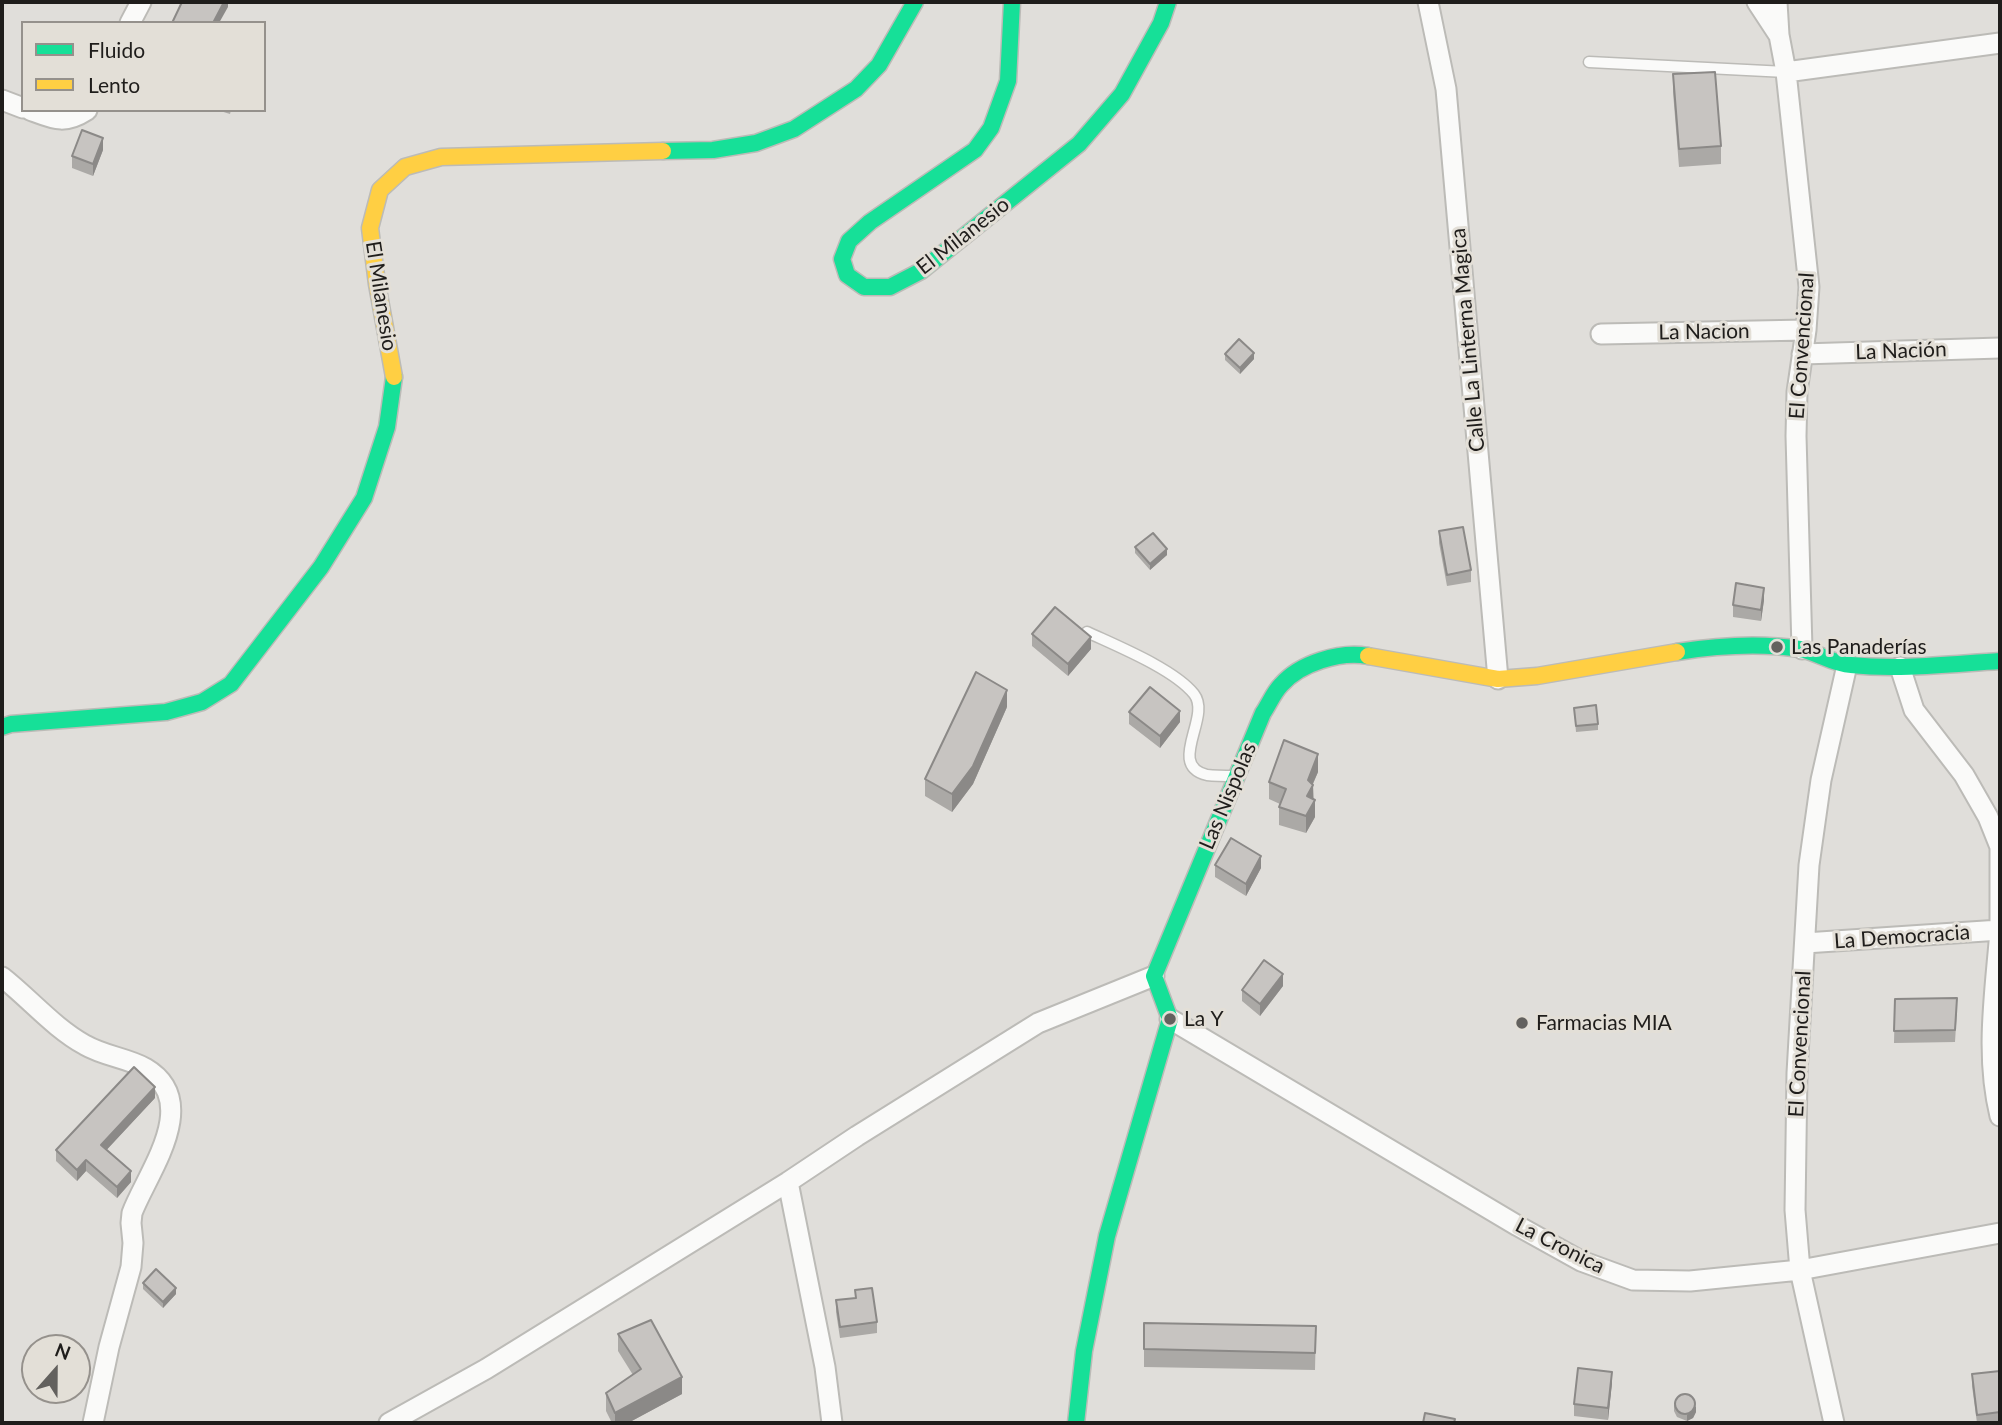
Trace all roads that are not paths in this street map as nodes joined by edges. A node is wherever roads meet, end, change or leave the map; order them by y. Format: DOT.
graph roads {
  1 [pos="141,2"];
  2 [pos="915,2"];
  3 [pos="1012,2"];
  4 [pos="1168,2"];
  5 [pos="1428,2"];
  6 [pos="1757,2"];
  7 [pos="1777,2"];
  8 [pos="131,21"];
  9 [pos="1779,35"];
  10 [pos="2000,43"];
  11 [pos="1589,62"];
  12 [pos="1786,72"];
  13 [pos="2,100"];
  14 [pos="21,107"];
  15 [pos="36,112"];
  16 [pos="84,112"];
  17 [pos="1806,330"];
  18 [pos="1601,334"];
  19 [pos="2000,348"];
  20 [pos="1802,354"];
  21 [pos="1087,632"];
  22 [pos="1802,649"];
  23 [pos="2000,661"];
  24 [pos="1847,665"];
  25 [pos="1900,667"];
  26 [pos="1498,679"];
  27 [pos="2,727"];
  28 [pos="1235,776"];
  29 [pos="2000,930"];
  30 [pos="1805,943"];
  31 [pos="1154,976"];
  32 [pos="2,977"];
  33 [pos="1170,1019"];
  34 [pos="2000,1116"];
  35 [pos="788,1182"];
  36 [pos="2000,1233"];
  37 [pos="1800,1270"];
  38 [pos="93,1423"];
  39 [pos="389,1423"];
  40 [pos="832,1423"];
  41 [pos="1076,1423"];
  42 [pos="1834,1423"];
  1 -- 8 [label="street"];
  2 -- 27 [label="street, El Milanesio"];
  3 -- 4 [label="street, El Milanesio"];
  5 -- 26 [label="street, Calle La Linterna Magica"];
  6 -- 9 [label="street"];
  7 -- 9 [label="street, El Convencional"];
  9 -- 12 [label="street, El Convencional"];
  10 -- 12 [label="street"];
  11 -- 12 [label="lane"];
  12 -- 17 [label="street, El Convencional"];
  13 -- 14 [label="street"];
  15 -- 16 [label="street"];
  17 -- 18 [label="street, La Nacion"];
  17 -- 20 [label="street, El Convencional"];
  19 -- 20 [label="street, La Nación"];
  20 -- 22 [label="street, El Convencional"];
  21 -- 28 [label="lane"];
  22 -- 24 [label="street, Las Nispolas"];
  22 -- 26 [label="street, Las Nispolas"];
  23 -- 25 [label="street, Las Nispolas"];
  24 -- 25 [label="street, Las Nispolas"];
  24 -- 30 [label="street, El Convencional"];
  25 -- 29 [label="street"];
  26 -- 28 [label="street, Las Nispolas"];
  28 -- 31 [label="street, Las Nispolas"];
  29 -- 30 [label="street, La Democracia"];
  29 -- 34 [label="street"];
  30 -- 37 [label="street, El Convencional"];
  31 -- 33 [label="street"];
  31 -- 35 [label="street"];
  32 -- 38 [label="street"];
  33 -- 37 [label="street, La Cronica"];
  33 -- 41 [label="street"];
  35 -- 39 [label="street"];
  35 -- 40 [label="street"];
  36 -- 37 [label="street, La Cronica"];
  37 -- 42 [label="street, El Convencional"];
}
